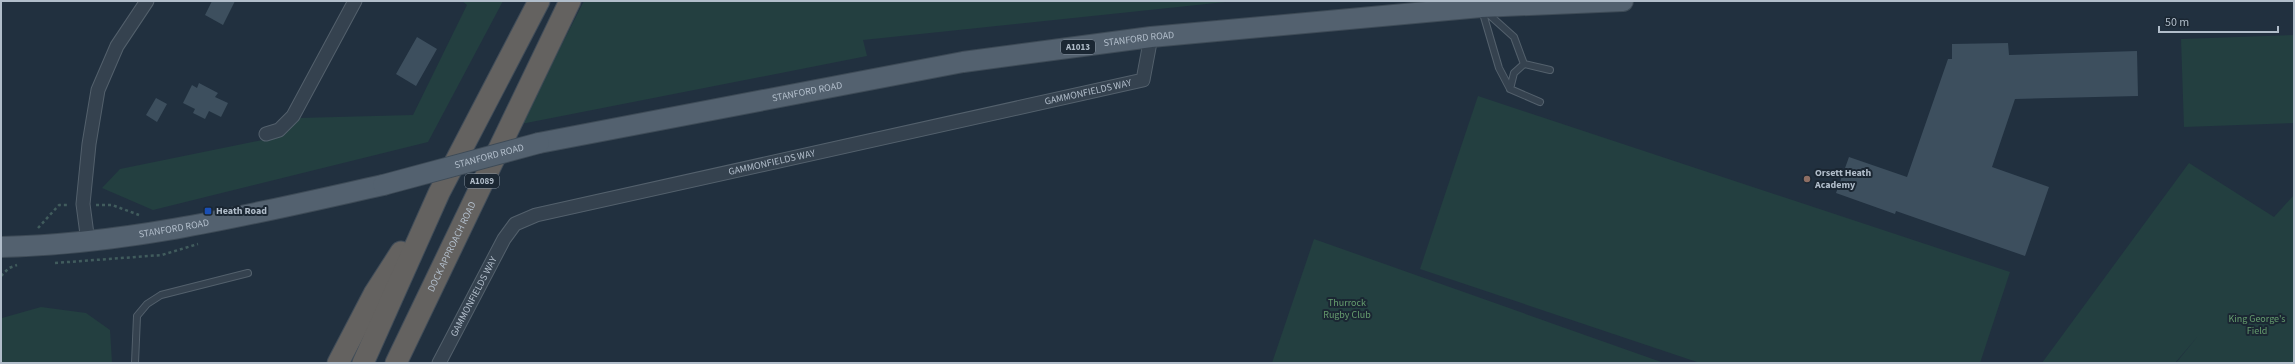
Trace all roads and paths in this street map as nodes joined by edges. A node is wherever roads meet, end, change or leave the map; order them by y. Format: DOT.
graph roads {
  1 [pos="147,1"];
  2 [pos="356,1"];
  3 [pos="539,1"];
  4 [pos="570,1"];
  5 [pos="1623,1"];
  6 [pos="1481,4"];
  7 [pos="1151,37"];
  8 [pos="1524,64"];
  9 [pos="1550,70"];
  10 [pos="1510,89"];
  11 [pos="1540,102"];
  12 [pos="266,134"];
  13 [pos="438,193"];
  14 [pos="59,205"];
  15 [pos="36,230"];
  16 [pos="88,242"];
  17 [pos="1,247"];
  18 [pos="248,273"];
  19 [pos="135,363"];
  20 [pos="338,363"];
  21 [pos="363,363"];
  22 [pos="396,363"];
  23 [pos="439,363"];
  1 -- 16 [label="street"];
  2 -- 12 [label="street"];
  3 -- 13 [label="highway, A1089"];
  4 -- 22 [label="highway, DOCK APPROACH ROAD / A1089"];
  5 -- 6 [label="main road, STANFORD ROAD / A1013"];
  6 -- 7 [label="main road, STANFORD ROAD / A1013"];
  6 -- 8 [label="lane"];
  6 -- 10 [label="lane"];
  7 -- 16 [label="main road, STANFORD ROAD / A1013, bridge"];
  7 -- 23 [label="street, GAMMONFIELDS WAY"];
  8 -- 9 [label="lane"];
  8 -- 10 [label="lane"];
  10 -- 11 [label="lane"];
  13 -- 20 [label="highway"];
  13 -- 21 [label="highway"];
  14 -- 15 [label="path"];
  16 -- 17 [label="main road, STANFORD ROAD / A1013"];
  18 -- 19 [label="lane"];
}
